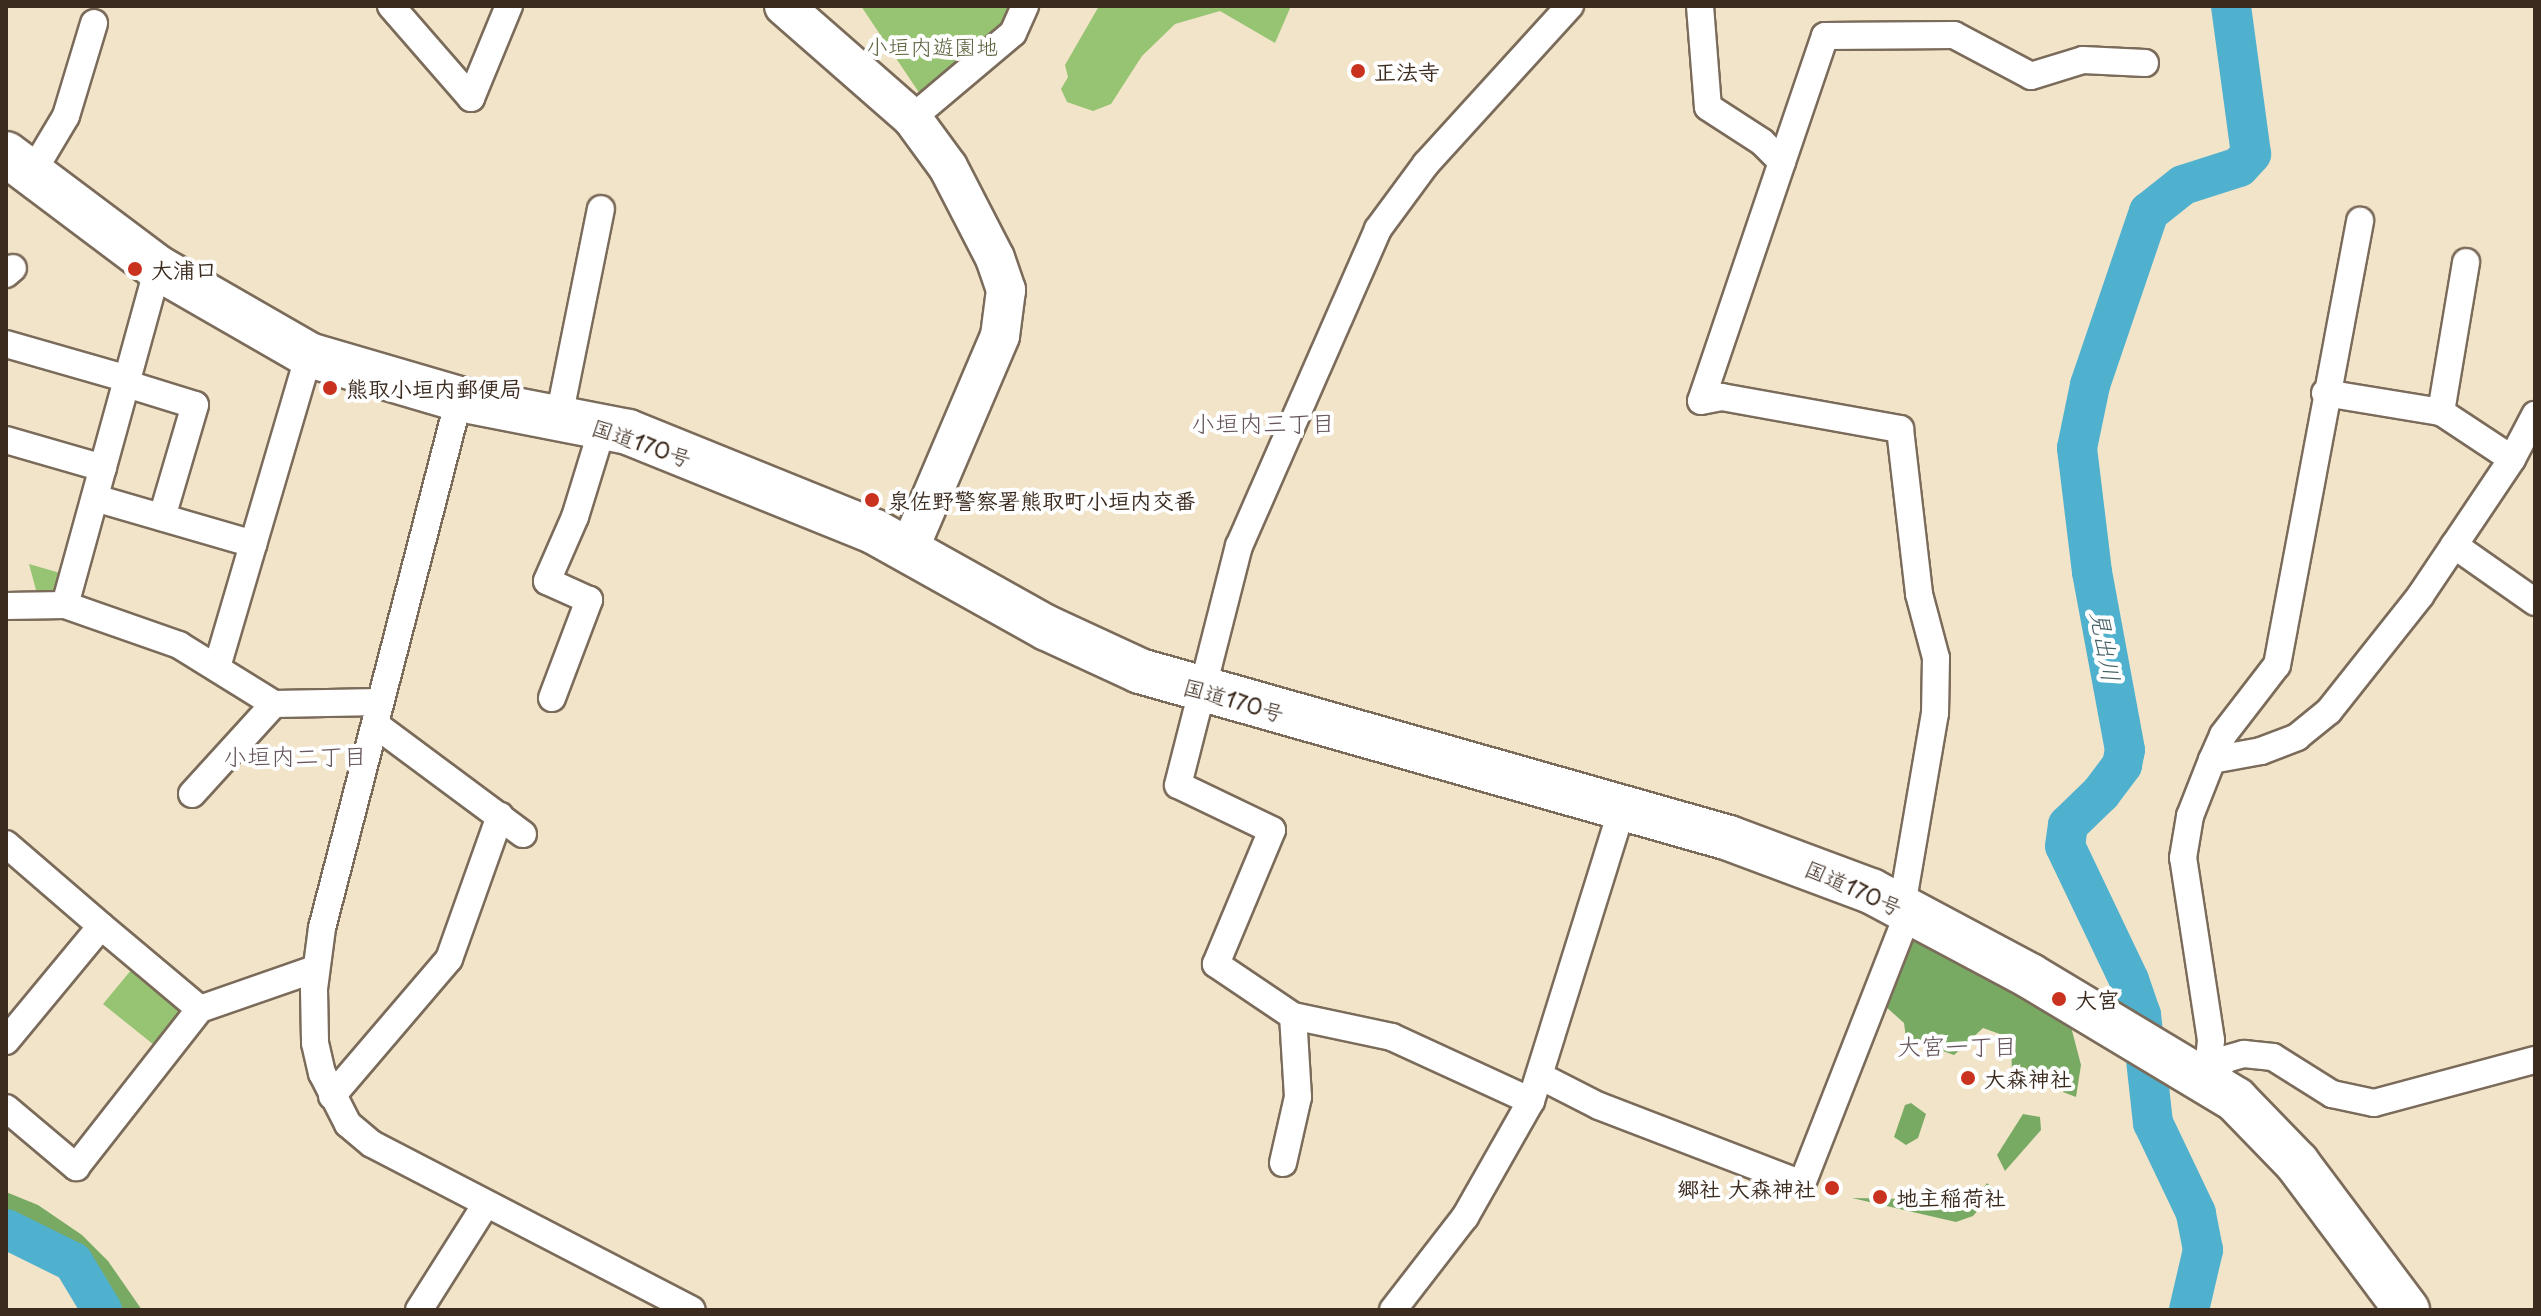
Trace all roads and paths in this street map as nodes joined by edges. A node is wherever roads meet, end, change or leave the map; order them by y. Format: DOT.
graph roads {
  1 [pos="391,6"];
  2 [pos="509,6"];
  3 [pos="784,6"];
  4 [pos="1025,6"];
  5 [pos="1570,6"];
  6 [pos="1700,6"];
  7 [pos="94,23"];
  8 [pos="2145,63"];
  9 [pos="912,118"];
  10 [pos="1782,162"];
  11 [pos="19,164"];
  12 [pos="601,209"];
  13 [pos="2360,221"];
  14 [pos="2466,262"];
  15 [pos="158,268"];
  16 [pos="6,344"];
  17 [pos="309,355"];
  18 [pos="128,382"];
  19 [pos="2325,393"];
  20 [pos="459,399"];
  21 [pos="2441,412"];
  22 [pos="2535,415"];
  23 [pos="559,417"];
  24 [pos="603,426"];
  25 [pos="6,440"];
  26 [pos="2512,459"];
  27 [pos="103,468"];
  28 [pos="95,498"];
  29 [pos="162,517"];
  30 [pos="253,544"];
  31 [pos="2454,545"];
  32 [pos="909,549"];
  33 [pos="2535,602"];
  34 [pos="65,605"];
  35 [pos="6,606"];
  36 [pos="217,667"];
  37 [pos="1203,691"];
  38 [pos="552,698"];
  39 [pos="274,704"];
  40 [pos="378,713"];
  41 [pos="2212,760"];
  42 [pos="192,794"];
  43 [pos="1622,808"];
  44 [pos="500,816"];
  45 [pos="523,834"];
  46 [pos="6,844"];
  47 [pos="1906,909"];
  48 [pos="101,926"];
  49 [pos="315,969"];
  50 [pos="16,1008"];
  51 [pos="200,1009"];
  52 [pos="1293,1016"];
  53 [pos="6,1041"];
  54 [pos="2535,1060"];
  55 [pos="2198,1075"];
  56 [pos="1540,1076"];
  57 [pos="332,1096"];
  58 [pos="1531,1101"];
  59 [pos="6,1108"];
  60 [pos="1283,1163"];
  61 [pos="486,1204"];
  62 [pos="419,1310"];
  63 [pos="692,1310"];
  64 [pos="1393,1310"];
  65 [pos="2407,1310"];
  1 -- 2 [label="street"];
  3 -- 9 [label="street"];
  4 -- 9 [label="street"];
  5 -- 37 [label="street"];
  6 -- 10 [label="street"];
  7 -- 11 [label="street"];
  8 -- 10 [label="street"];
  9 -- 32 [label="street"];
  10 -- 47 [label="street"];
  11 -- 15 [label="highway, 国道170号"];
  12 -- 23 [label="street"];
  13 -- 19 [label="street"];
  14 -- 21 [label="street"];
  15 -- 17 [label="highway, 国道170号"];
  15 -- 18 [label="street"];
  16 -- 18 [label="street"];
  17 -- 20 [label="highway, 国道170号"];
  17 -- 30 [label="street"];
  18 -- 27 [label="street"];
  18 -- 29 [label="street"];
  19 -- 21 [label="street"];
  19 -- 41 [label="street"];
  20 -- 23 [label="highway, 国道170号"];
  20 -- 40 [label="street"];
  21 -- 26 [label="street"];
  22 -- 26 [label="street"];
  23 -- 24 [label="highway, 国道170号"];
  24 -- 32 [label="highway, 国道170号"];
  24 -- 38 [label="street"];
  25 -- 27 [label="street"];
  26 -- 31 [label="street"];
  27 -- 28 [label="street"];
  28 -- 29 [label="street"];
  28 -- 34 [label="street"];
  29 -- 30 [label="street"];
  30 -- 36 [label="street"];
  31 -- 33 [label="street"];
  31 -- 41 [label="street"];
  32 -- 37 [label="highway, 国道170号"];
  34 -- 35 [label="street"];
  34 -- 36 [label="street"];
  36 -- 39 [label="street"];
  37 -- 43 [label="highway, 国道170号"];
  37 -- 52 [label="street"];
  39 -- 40 [label="street"];
  39 -- 42 [label="street"];
  40 -- 44 [label="street"];
  40 -- 49 [label="street"];
  41 -- 55 [label="street"];
  43 -- 47 [label="highway, 国道170号"];
  43 -- 56 [label="street"];
  44 -- 45 [label="street"];
  44 -- 57 [label="street"];
  46 -- 48 [label="street"];
  47 -- 55 [label="highway, 国道170号"];
  47 -- 56 [label="street"];
  48 -- 50 [label="street"];
  48 -- 51 [label="street"];
  49 -- 51 [label="street"];
  49 -- 57 [label="street"];
  50 -- 53 [label="street"];
  51 -- 59 [label="street"];
  52 -- 58 [label="street"];
  52 -- 60 [label="street"];
  54 -- 55 [label="street"];
  55 -- 65 [label="highway, 国道170号"];
  56 -- 58 [label="street"];
  57 -- 61 [label="street"];
  58 -- 64 [label="street"];
  61 -- 62 [label="street"];
  61 -- 63 [label="street"];
}
